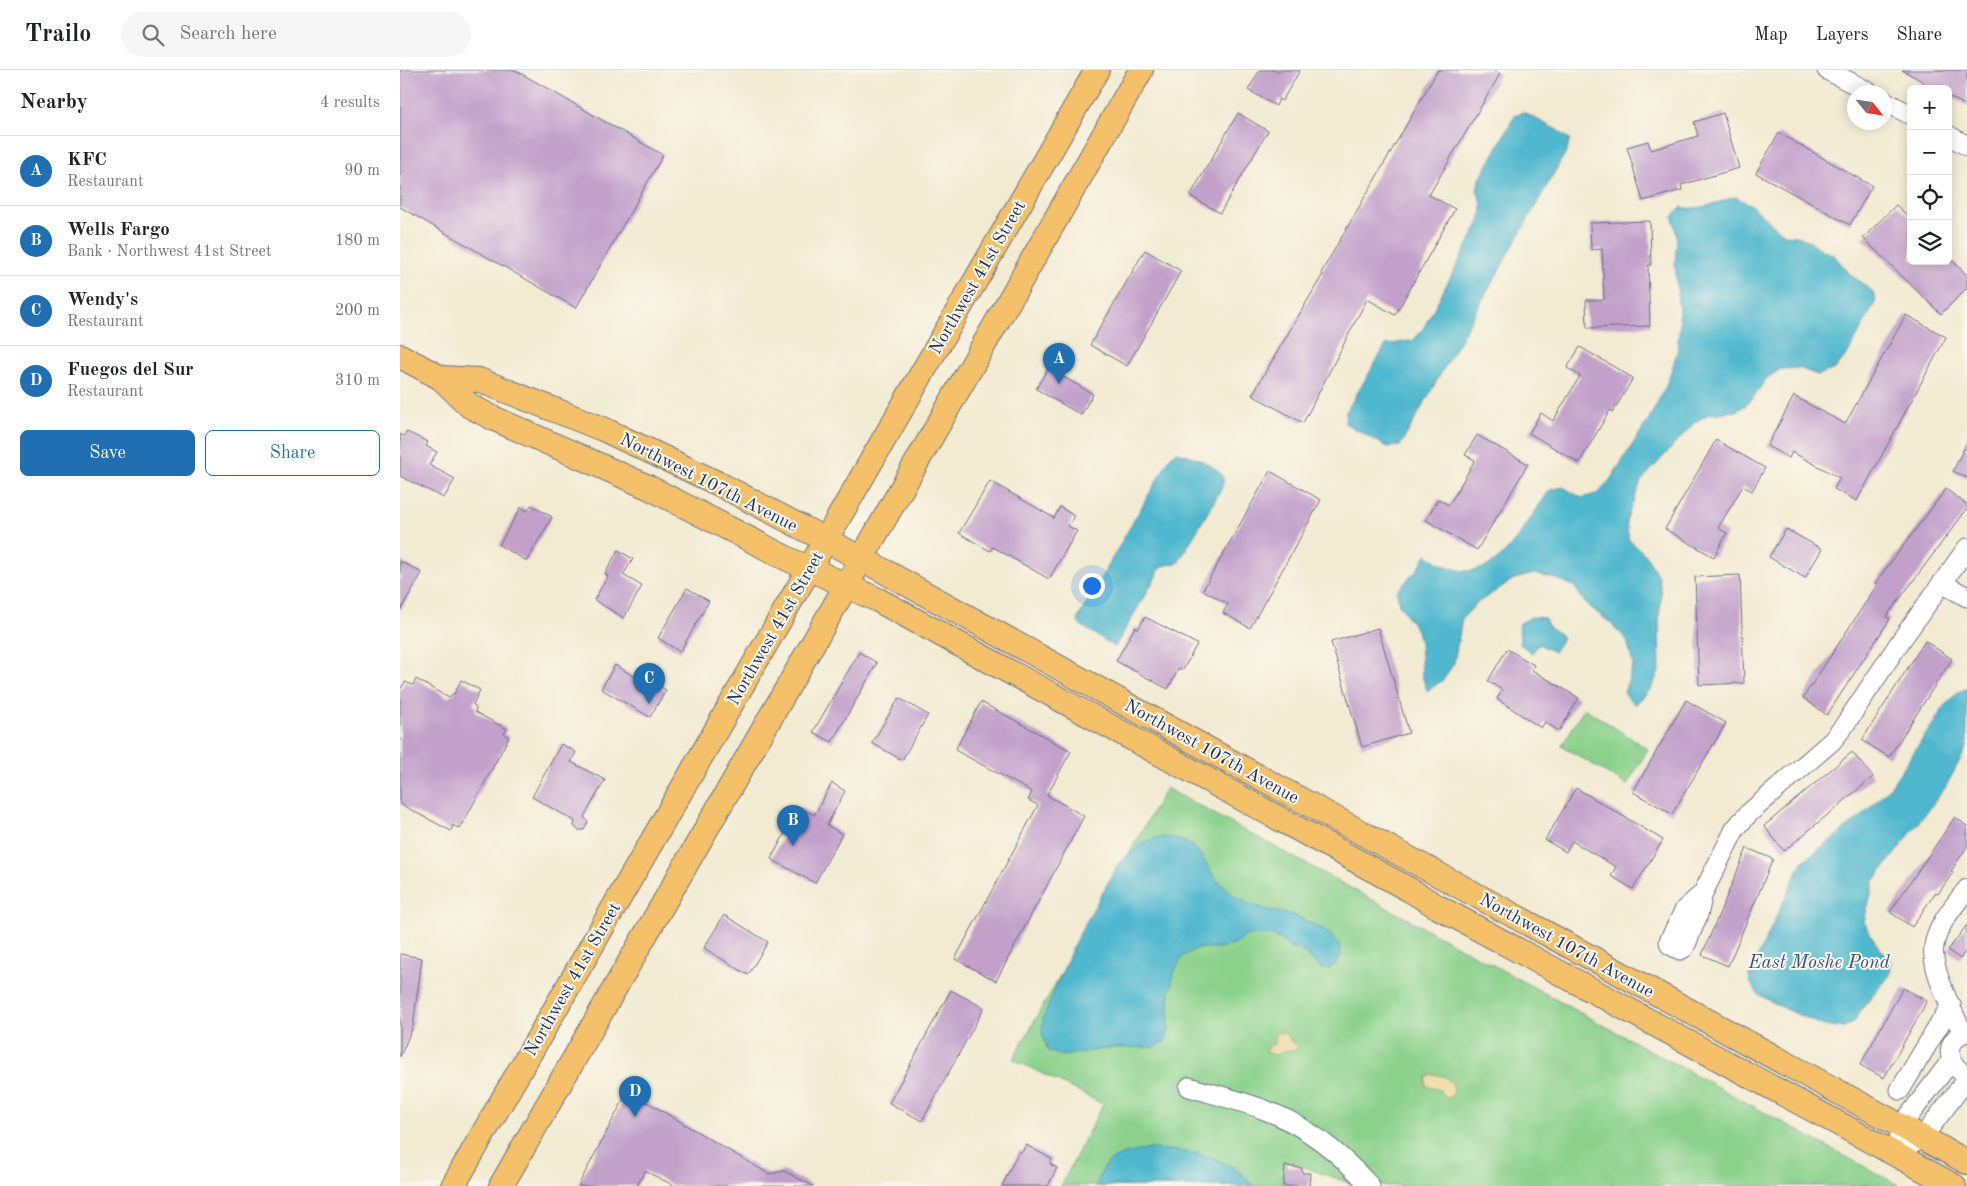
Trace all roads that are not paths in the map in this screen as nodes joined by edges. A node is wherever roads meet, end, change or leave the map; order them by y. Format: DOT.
graph roads {
  1 [pos="1097,70"];
  2 [pos="1140,70"];
  3 [pos="1828,70"];
  4 [pos="1856,85"];
  5 [pos="1892,105"];
  6 [pos="1907,113"];
  7 [pos="1952,138"];
  8 [pos="1967,146"];
  9 [pos="400,356"];
  10 [pos="441,378"];
  11 [pos="825,540"];
  12 [pos="1967,548"];
  13 [pos="862,559"];
  14 [pos="809,569"];
  15 [pos="1942,583"];
  16 [pos="846,586"];
  17 [pos="1967,597"];
  18 [pos="1967,889"];
  19 [pos="1703,893"];
  20 [pos="1951,1006"];
  21 [pos="1965,1033"];
  22 [pos="1951,1061"];
  23 [pos="1967,1074"];
  24 [pos="1940,1076"];
  25 [pos="1962,1085"];
  26 [pos="1189,1087"];
  27 [pos="1900,1090"];
  28 [pos="1901,1126"];
  29 [pos="1922,1138"];
  30 [pos="1896,1155"];
  31 [pos="1967,1162"];
  32 [pos="452,1186"];
  33 [pos="501,1186"];
  34 [pos="1370,1186"];
  35 [pos="1954,1186"];
  1 -- 11 [label="main road, Northwest 41st Street"];
  2 -- 13 [label="main road"];
  3 -- 4 [label="street"];
  5 -- 6 [label="street"];
  7 -- 8 [label="street"];
  9 -- 10 [label="main road, Northwest 107th Avenue"];
  10 -- 11 [label="main road, Northwest 107th Avenue"];
  10 -- 14 [label="main road, Northwest 107th Avenue"];
  11 -- 13 [label="main road, Northwest 107th Avenue"];
  11 -- 14 [label="main road, Northwest 41st Street"];
  12 -- 15 [label="street"];
  13 -- 16 [label="main road"];
  13 -- 28 [label="main road, Northwest 107th Avenue"];
  14 -- 16 [label="main road, Northwest 107th Avenue"];
  14 -- 32 [label="main road, Northwest 41st Street"];
  15 -- 17 [label="street"];
  15 -- 19 [label="street"];
  16 -- 30 [label="main road, Northwest 107th Avenue"];
  16 -- 33 [label="main road"];
  18 -- 20 [label="street"];
  20 -- 21 [label="street"];
  20 -- 27 [label="street"];
  21 -- 22 [label="street"];
  22 -- 23 [label="street"];
  22 -- 24 [label="street"];
  24 -- 25 [label="street"];
  24 -- 28 [label="street"];
  25 -- 29 [label="street"];
  26 -- 34 [label="street"];
  28 -- 29 [label="main road, Northwest 107th Avenue"];
  28 -- 30 [label="street"];
  29 -- 30 [label="street"];
  29 -- 31 [label="main road, Northwest 107th Avenue"];
  30 -- 35 [label="main road, Northwest 107th Avenue"];
}
